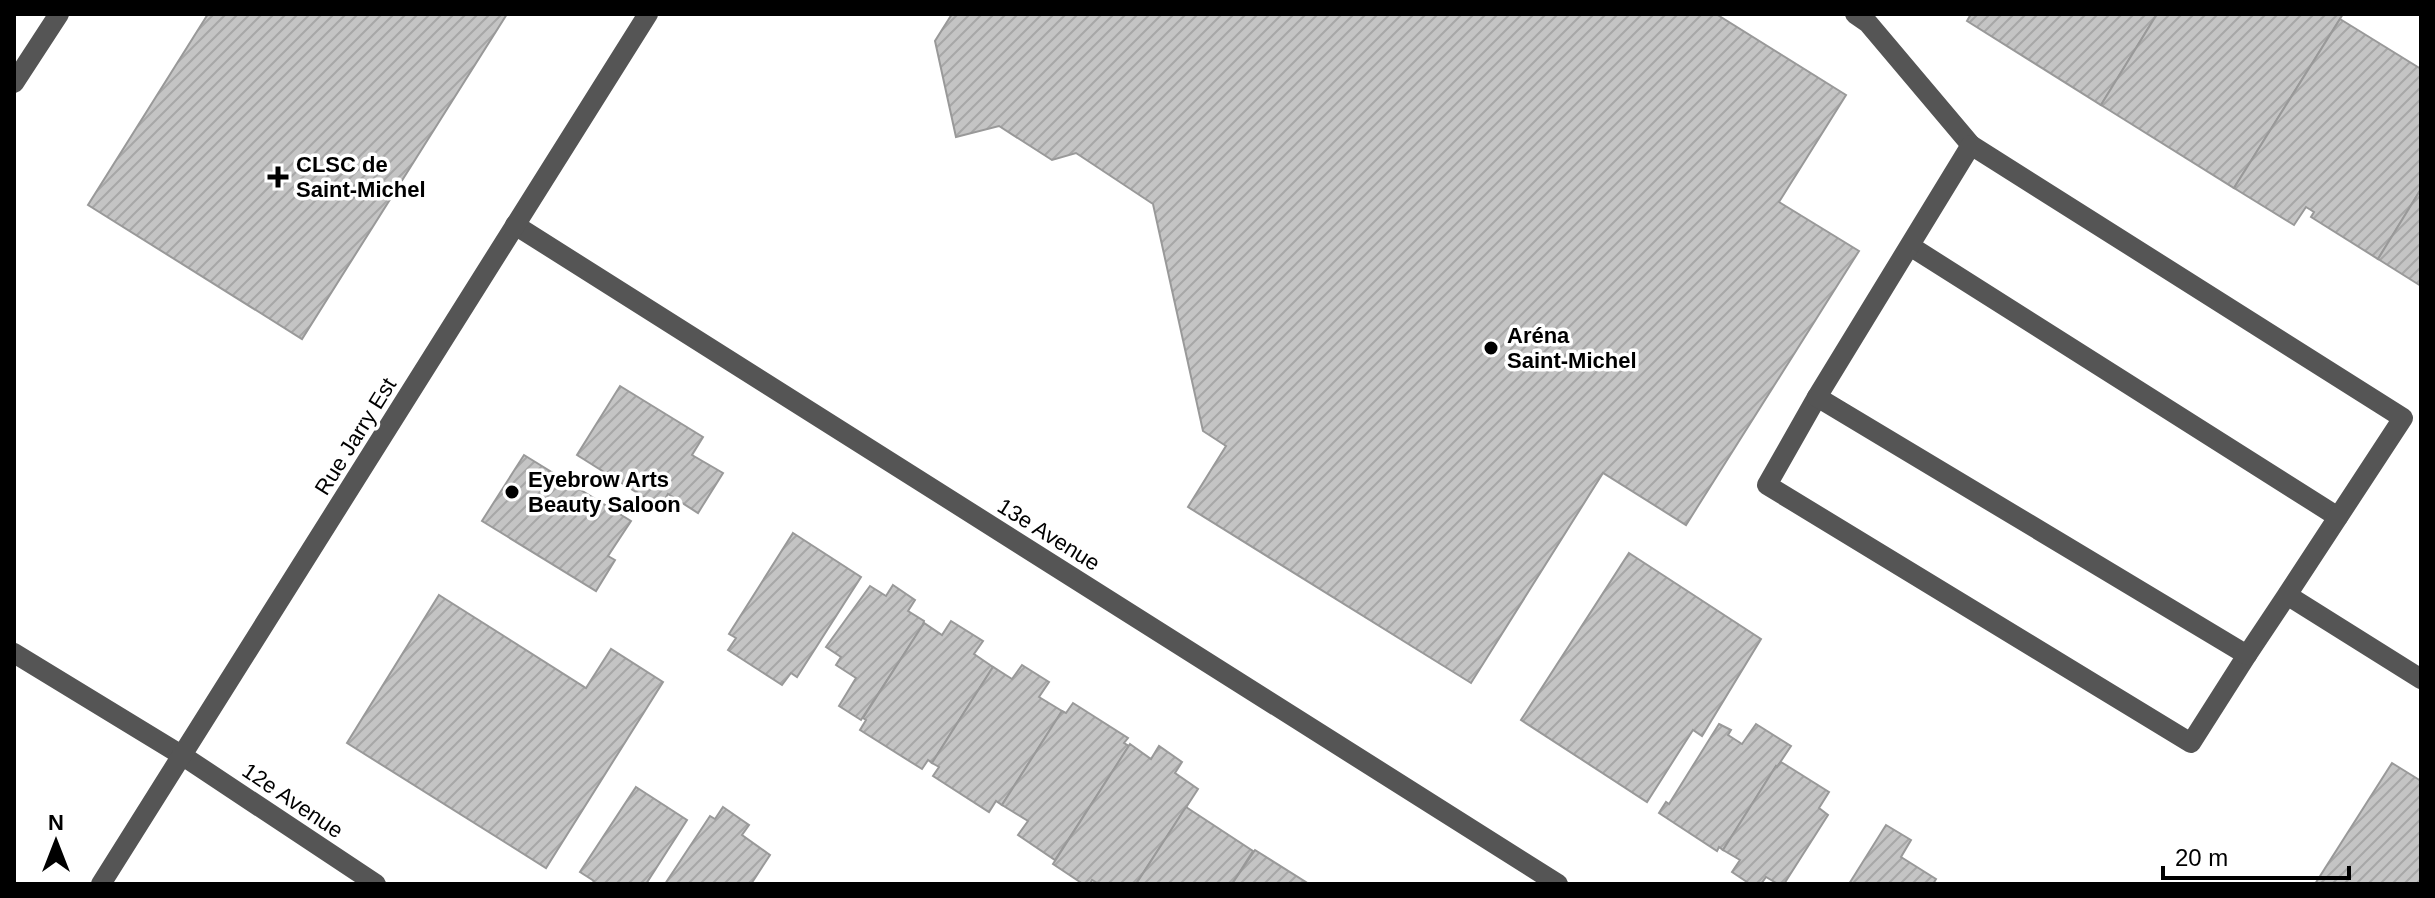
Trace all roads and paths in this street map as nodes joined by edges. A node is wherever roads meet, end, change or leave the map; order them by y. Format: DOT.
graph roads {
  1 [pos="59,14"];
  2 [pos="648,14"];
  3 [pos="1855,14"];
  4 [pos="14,83"];
  5 [pos="1971,145"];
  6 [pos="515,225"];
  7 [pos="1910,246"];
  8 [pos="1817,397"];
  9 [pos="2338,517"];
  10 [pos="2287,595"];
  11 [pos="14,653"];
  12 [pos="2247,655"];
  13 [pos="2421,679"];
  14 [pos="183,756"];
  15 [pos="101,884"];
  16 [pos="376,884"];
  17 [pos="1558,884"];
  1 -- 4 [label="street"];
  2 -- 6 [label="street, Rue Jarry Est"];
  3 -- 5 [label="street"];
  5 -- 7 [label="street"];
  5 -- 9 [label="street"];
  6 -- 14 [label="street, Rue Jarry Est"];
  6 -- 17 [label="street, 13e Avenue"];
  7 -- 8 [label="street"];
  7 -- 9 [label="street"];
  8 -- 12 [label="street"];
  8 -- 12 [label="street"];
  9 -- 10 [label="street"];
  10 -- 12 [label="street"];
  10 -- 13 [label="street"];
  11 -- 14 [label="street, 12e Avenue"];
  14 -- 15 [label="street, Rue Jarry Est"];
  14 -- 16 [label="street, 12e Avenue"];
}
